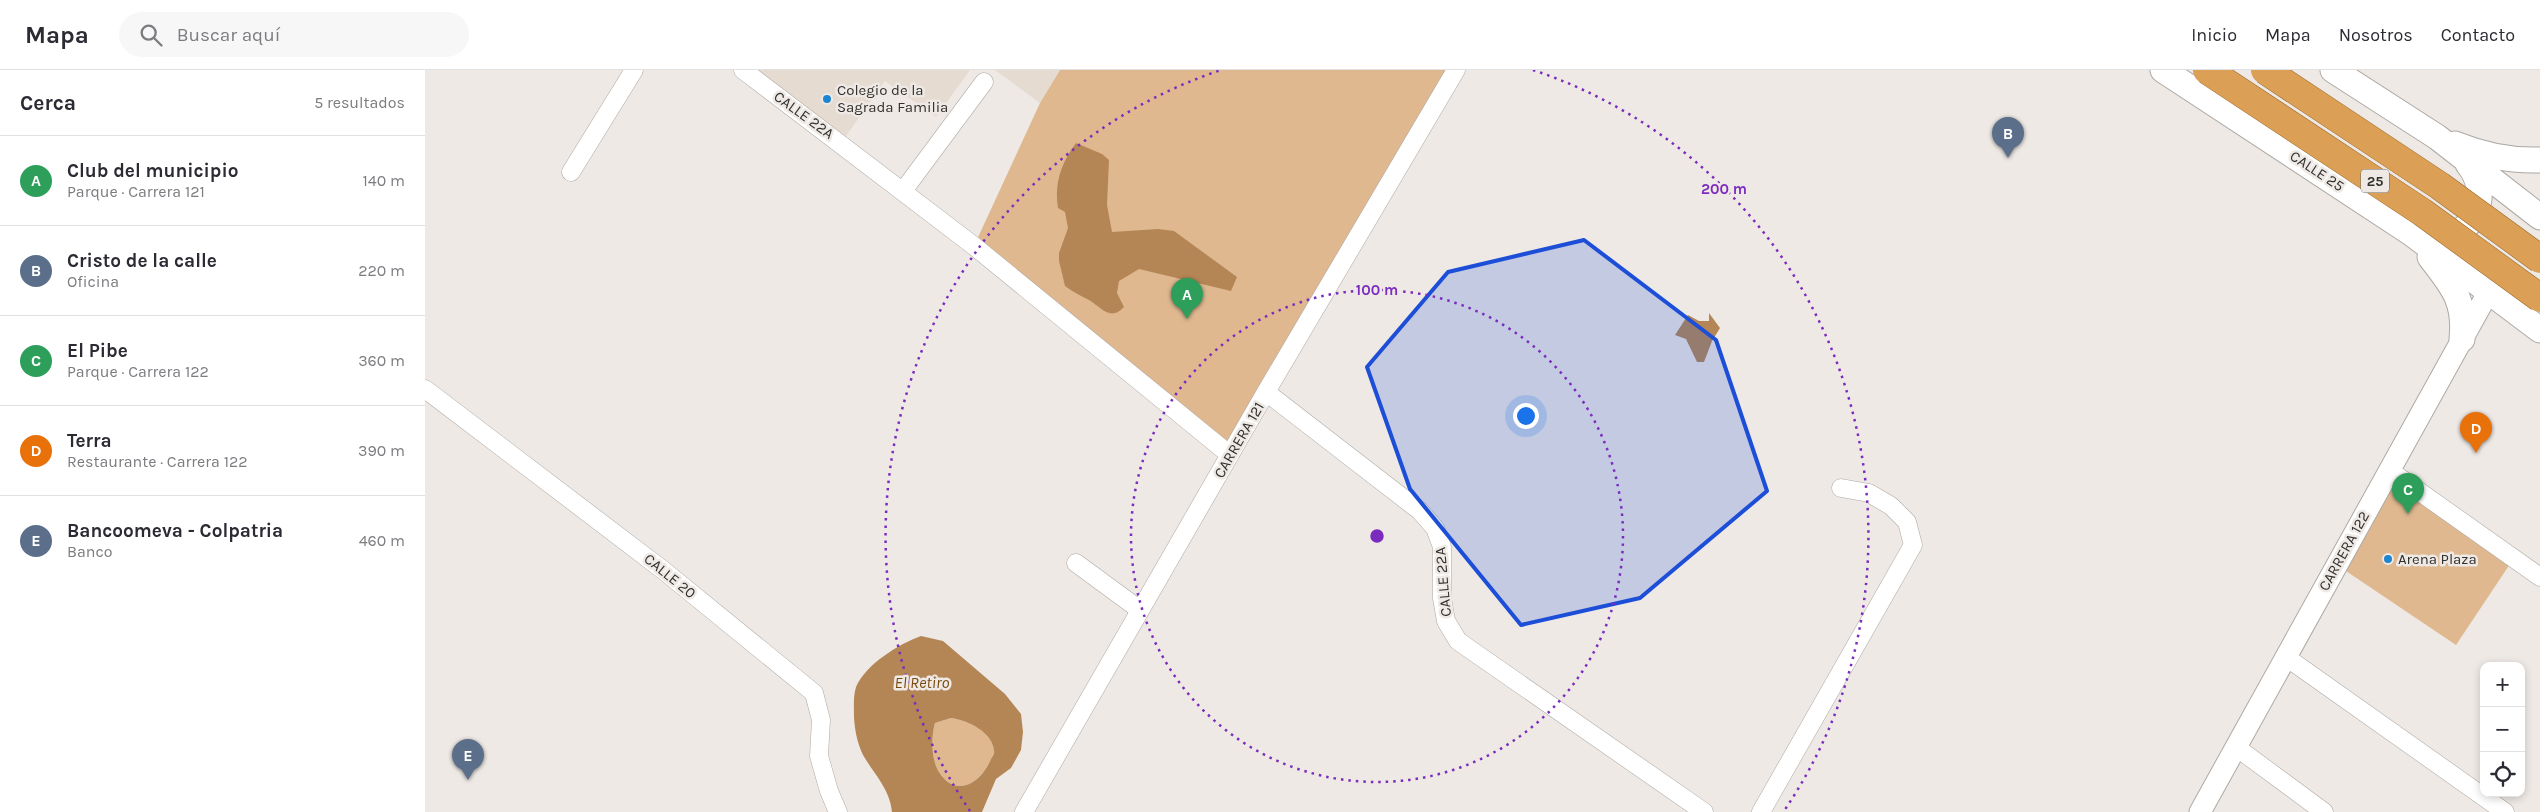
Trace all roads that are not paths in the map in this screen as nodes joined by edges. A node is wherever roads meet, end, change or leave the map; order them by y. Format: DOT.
graph roads {
  1 [pos="634,70"];
  2 [pos="743,70"];
  3 [pos="1457,70"];
  4 [pos="2163,70"];
  5 [pos="2207,70"];
  6 [pos="2265,70"];
  7 [pos="2333,70"];
  8 [pos="984,82"];
  9 [pos="2437,136"];
  10 [pos="2464,159"];
  11 [pos="2540,160"];
  12 [pos="571,172"];
  13 [pos="903,191"];
  14 [pos="2540,218"];
  15 [pos="2411,233"];
  16 [pos="2540,259"];
  17 [pos="2540,285"];
  18 [pos="2489,291"];
  19 [pos="2540,298"];
  20 [pos="2540,326"];
  21 [pos="2540,330"];
  22 [pos="2462,339"];
  23 [pos="425,389"];
  24 [pos="1266,392"];
  25 [pos="1230,454"];
  26 [pos="2389,470"];
  27 [pos="1841,488"];
  28 [pos="1076,563"];
  29 [pos="2540,577"];
  30 [pos="1140,610"];
  31 [pos="2286,657"];
  32 [pos="2236,747"];
  33 [pos="838,812"];
  34 [pos="1024,812"];
  35 [pos="1704,812"];
  36 [pos="1761,812"];
  37 [pos="2200,812"];
  38 [pos="2324,812"];
  39 [pos="2505,812"];
  1 -- 12 [label="street"];
  2 -- 13 [label="street, CALLE 22A"];
  3 -- 24 [label="street, CARRERA 121"];
  4 -- 15 [label="main road, CALLE 25 / 25"];
  5 -- 19 [label="highway, CALLE 25 / 25, bridge"];
  6 -- 16 [label="highway, 25, bridge"];
  7 -- 9 [label="main road"];
  8 -- 13 [label="street"];
  9 -- 10 [label="main road"];
  9 -- 11 [label="main road"];
  10 -- 14 [label="main road"];
  10 -- 15 [label="main road"];
  13 -- 25 [label="street, CALLE 22A"];
  14 -- 18 [label="main road"];
  15 -- 18 [label="main road, CALLE 25 / 25"];
  15 -- 22 [label="main road"];
  17 -- 20 [label="main road"];
  18 -- 21 [label="main road, CALLE 25 / 25"];
  18 -- 22 [label="street, CARRERA 122"];
  22 -- 26 [label="street, CARRERA 122"];
  23 -- 33 [label="street, CALLE 20"];
  24 -- 25 [label="street, CARRERA 121"];
  24 -- 35 [label="street, CALLE 22A"];
  25 -- 30 [label="street, CARRERA 121"];
  26 -- 29 [label="street"];
  26 -- 31 [label="street, CARRERA 122"];
  27 -- 36 [label="street"];
  28 -- 30 [label="street"];
  30 -- 34 [label="street, CARRERA 121"];
  31 -- 32 [label="street, CARRERA 122"];
  31 -- 39 [label="street"];
  32 -- 37 [label="street, CARRERA 122"];
  32 -- 38 [label="street"];
}
